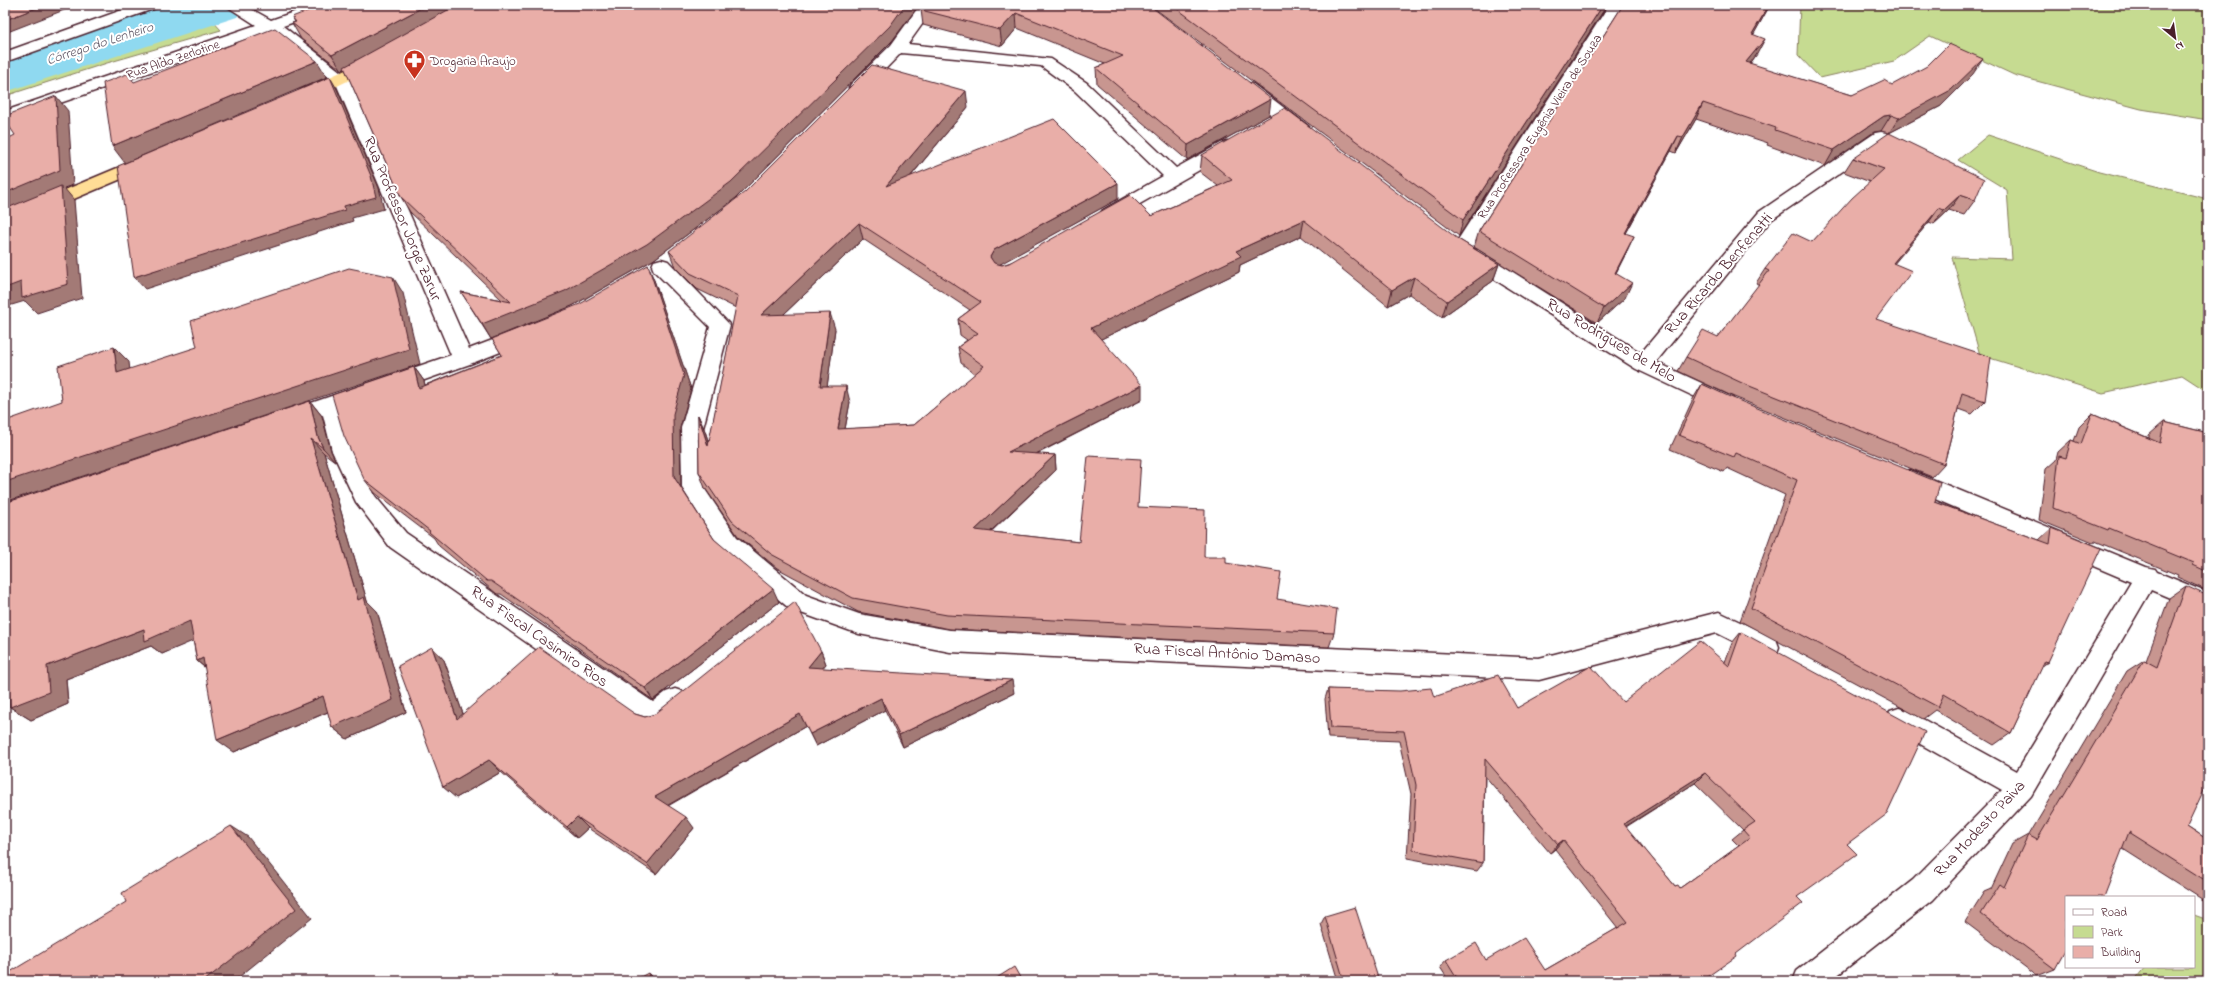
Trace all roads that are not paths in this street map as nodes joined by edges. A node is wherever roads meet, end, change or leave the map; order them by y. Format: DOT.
graph roads {
  1 [pos="152,5"];
  2 [pos="233,5"];
  3 [pos="329,5"];
  4 [pos="928,5"];
  5 [pos="1617,5"];
  6 [pos="273,26"];
  7 [pos="897,48"];
  8 [pos="390,54"];
  9 [pos="5,57"];
  10 [pos="342,79"];
  11 [pos="1234,79"];
  12 [pos="290,100"];
  13 [pos="842,103"];
  14 [pos="5,117"];
  15 [pos="1881,137"];
  16 [pos="1242,139"];
  17 [pos="1315,140"];
  18 [pos="159,156"];
  19 [pos="1175,177"];
  20 [pos="5,222"];
  21 [pos="1092,223"];
  22 [pos="1455,244"];
  23 [pos="660,265"];
  24 [pos="544,327"];
  25 [pos="463,359"];
  26 [pos="1643,364"];
  27 [pos="331,405"];
  28 [pos="1741,410"];
  29 [pos="270,425"];
  30 [pos="1896,474"];
  31 [pos="2147,576"];
  32 [pos="798,602"];
  33 [pos="2208,604"];
  34 [pos="780,616"];
  35 [pos="1788,658"];
  36 [pos="690,688"];
  37 [pos="1877,708"];
  38 [pos="2022,787"];
  39 [pos="1808,981"];
  1 -- 9 [label="street"];
  2 -- 6 [label="street"];
  3 -- 6 [label="street, Rua Aldo Zerlotine"];
  4 -- 7 [label="street"];
  5 -- 22 [label="street, Rua Professora Eugênia Vieira de Souza"];
  6 -- 10 [label="street"];
  6 -- 14 [label="street, Rua Aldo Zerlotine"];
  7 -- 13 [label="street"];
  7 -- 19 [label="street"];
  8 -- 10 [label="highway"];
  10 -- 12 [label="highway"];
  10 -- 25 [label="street, Rua Professor Jorge Zarur"];
  11 -- 17 [label="street"];
  15 -- 26 [label="street, Rua Ricardo Benfenatti"];
  16 -- 19 [label="street"];
  18 -- 20 [label="highway"];
  19 -- 21 [label="street"];
  22 -- 26 [label="street, Rua Rodrigues de Melo"];
  23 -- 32 [label="street, Rua Fiscal Antônio Damaso"];
  24 -- 25 [label="street"];
  25 -- 27 [label="street"];
  26 -- 28 [label="street, Rua Rodrigues de Melo"];
  27 -- 29 [label="street"];
  27 -- 36 [label="street, Rua Fiscal Casimiro Rios"];
  30 -- 31 [label="street"];
  31 -- 33 [label="street"];
  31 -- 38 [label="street, Rua Modesto Paiva"];
  32 -- 34 [label="street"];
  32 -- 35 [label="street, Rua Fiscal Antônio Damaso"];
  37 -- 38 [label="street"];
  38 -- 39 [label="street, Rua Modesto Paiva"];
}
